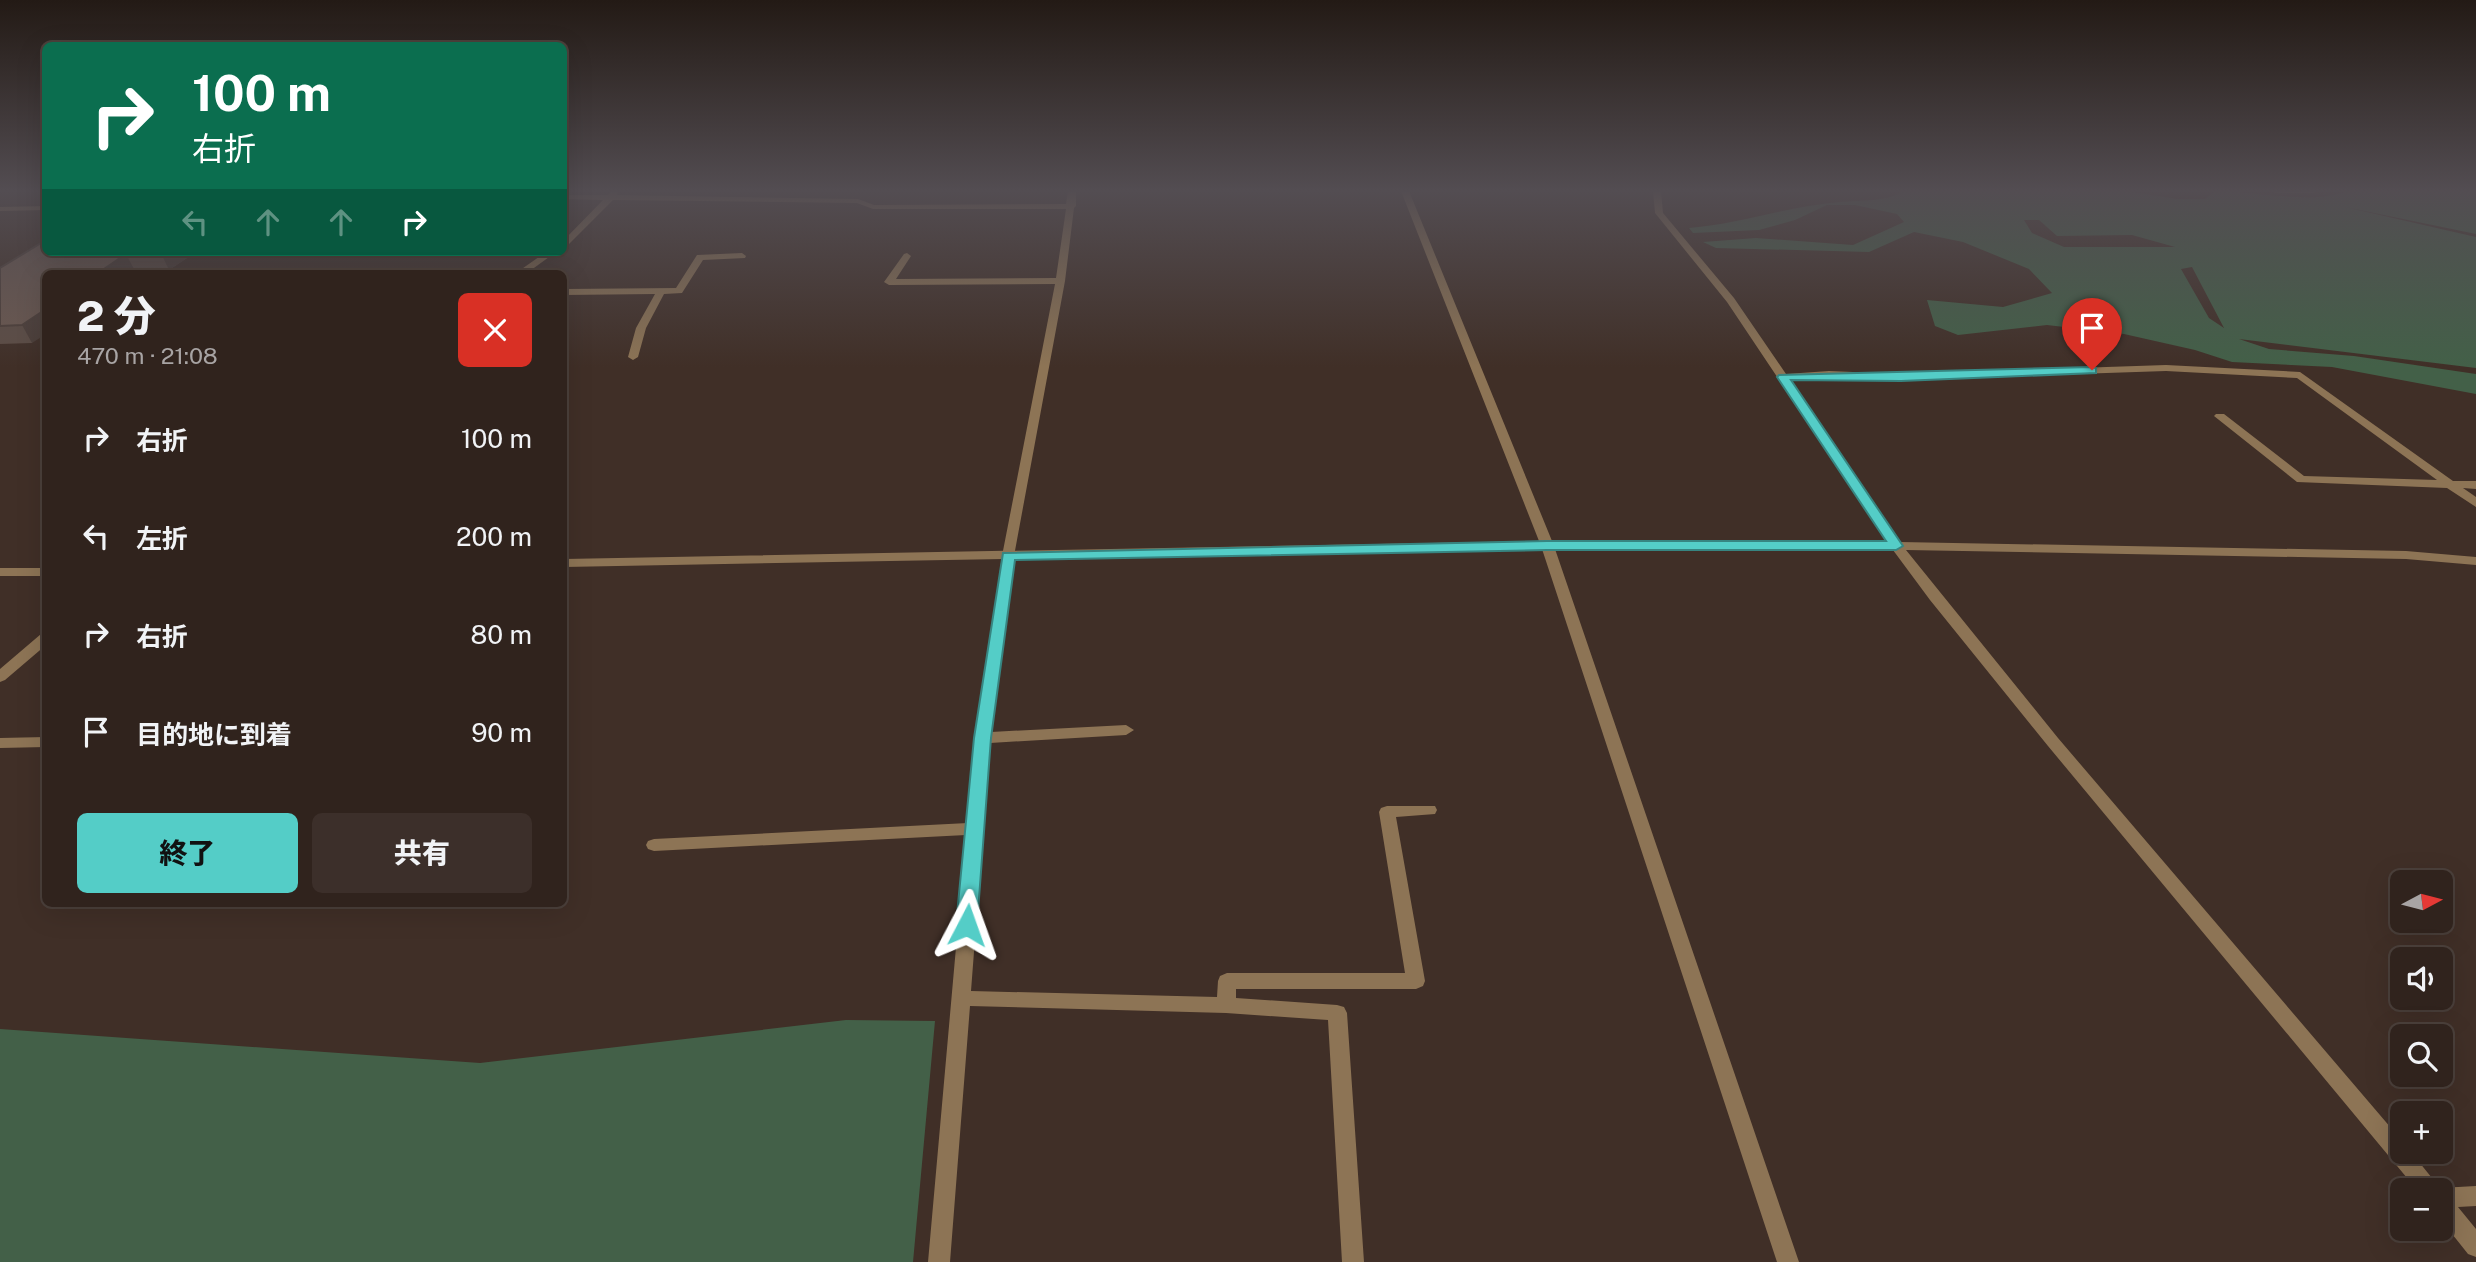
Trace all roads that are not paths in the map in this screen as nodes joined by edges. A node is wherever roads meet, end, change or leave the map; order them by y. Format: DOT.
graph roads {
  1 [pos="1065,250"];
  2 [pos="1429,250"];
  3 [pos="1690,250"];
  4 [pos="546,256"];
  5 [pos="743,256"];
  6 [pos="906,256"];
  7 [pos="526,270"];
  8 [pos="1060,281"];
  9 [pos="661,291"];
  10 [pos="567,292"];
  11 [pos="633,357"];
  12 [pos="1783,377"];
  13 [pos="2220,416"];
  14 [pos="2446,484"];
  15 [pos="2476,485"];
  16 [pos="2476,503"];
  17 [pos="1547,545"];
  18 [pos="1896,546"];
  19 [pos="1009,556"];
  20 [pos="2476,561"];
  21 [pos="567,563"];
  22 [pos="0,572"];
  23 [pos="42,572"];
  24 [pos="42,640"];
  25 [pos="0,677"];
  26 [pos="1126,730"];
  27 [pos="983,738"];
  28 [pos="42,742"];
  29 [pos="0,743"];
  30 [pos="1429,810"];
  31 [pos="973,829"];
  32 [pos="654,845"];
  33 [pos="961,998"];
  34 [pos="1226,1005"];
  35 [pos="2420,1178"];
  36 [pos="2476,1196"];
  37 [pos="2453,1197"];
  38 [pos="2453,1217"];
  39 [pos="2476,1245"];
  40 [pos="939,1262"];
  41 [pos="1353,1262"];
  42 [pos="1788,1262"];
  1 -- 8 [label="street"];
  2 -- 17 [label="street"];
  3 -- 12 [label="street"];
  4 -- 7 [label="street"];
  5 -- 9 [label="street"];
  6 -- 8 [label="street"];
  8 -- 19 [label="street"];
  9 -- 10 [label="street"];
  9 -- 11 [label="street"];
  12 -- 14 [label="street"];
  12 -- 18 [label="street"];
  13 -- 14 [label="street"];
  14 -- 15 [label="street"];
  14 -- 16 [label="street"];
  17 -- 18 [label="street"];
  17 -- 19 [label="street"];
  17 -- 42 [label="street"];
  18 -- 20 [label="street"];
  18 -- 35 [label="street"];
  19 -- 21 [label="street"];
  19 -- 27 [label="street"];
  22 -- 23 [label="street"];
  24 -- 25 [label="street"];
  26 -- 27 [label="street"];
  27 -- 31 [label="street"];
  28 -- 29 [label="street"];
  30 -- 34 [label="street"];
  31 -- 32 [label="street"];
  31 -- 33 [label="street"];
  33 -- 34 [label="street"];
  33 -- 40 [label="street"];
  34 -- 41 [label="street"];
  36 -- 37 [label="street"];
  38 -- 39 [label="street"];
}
